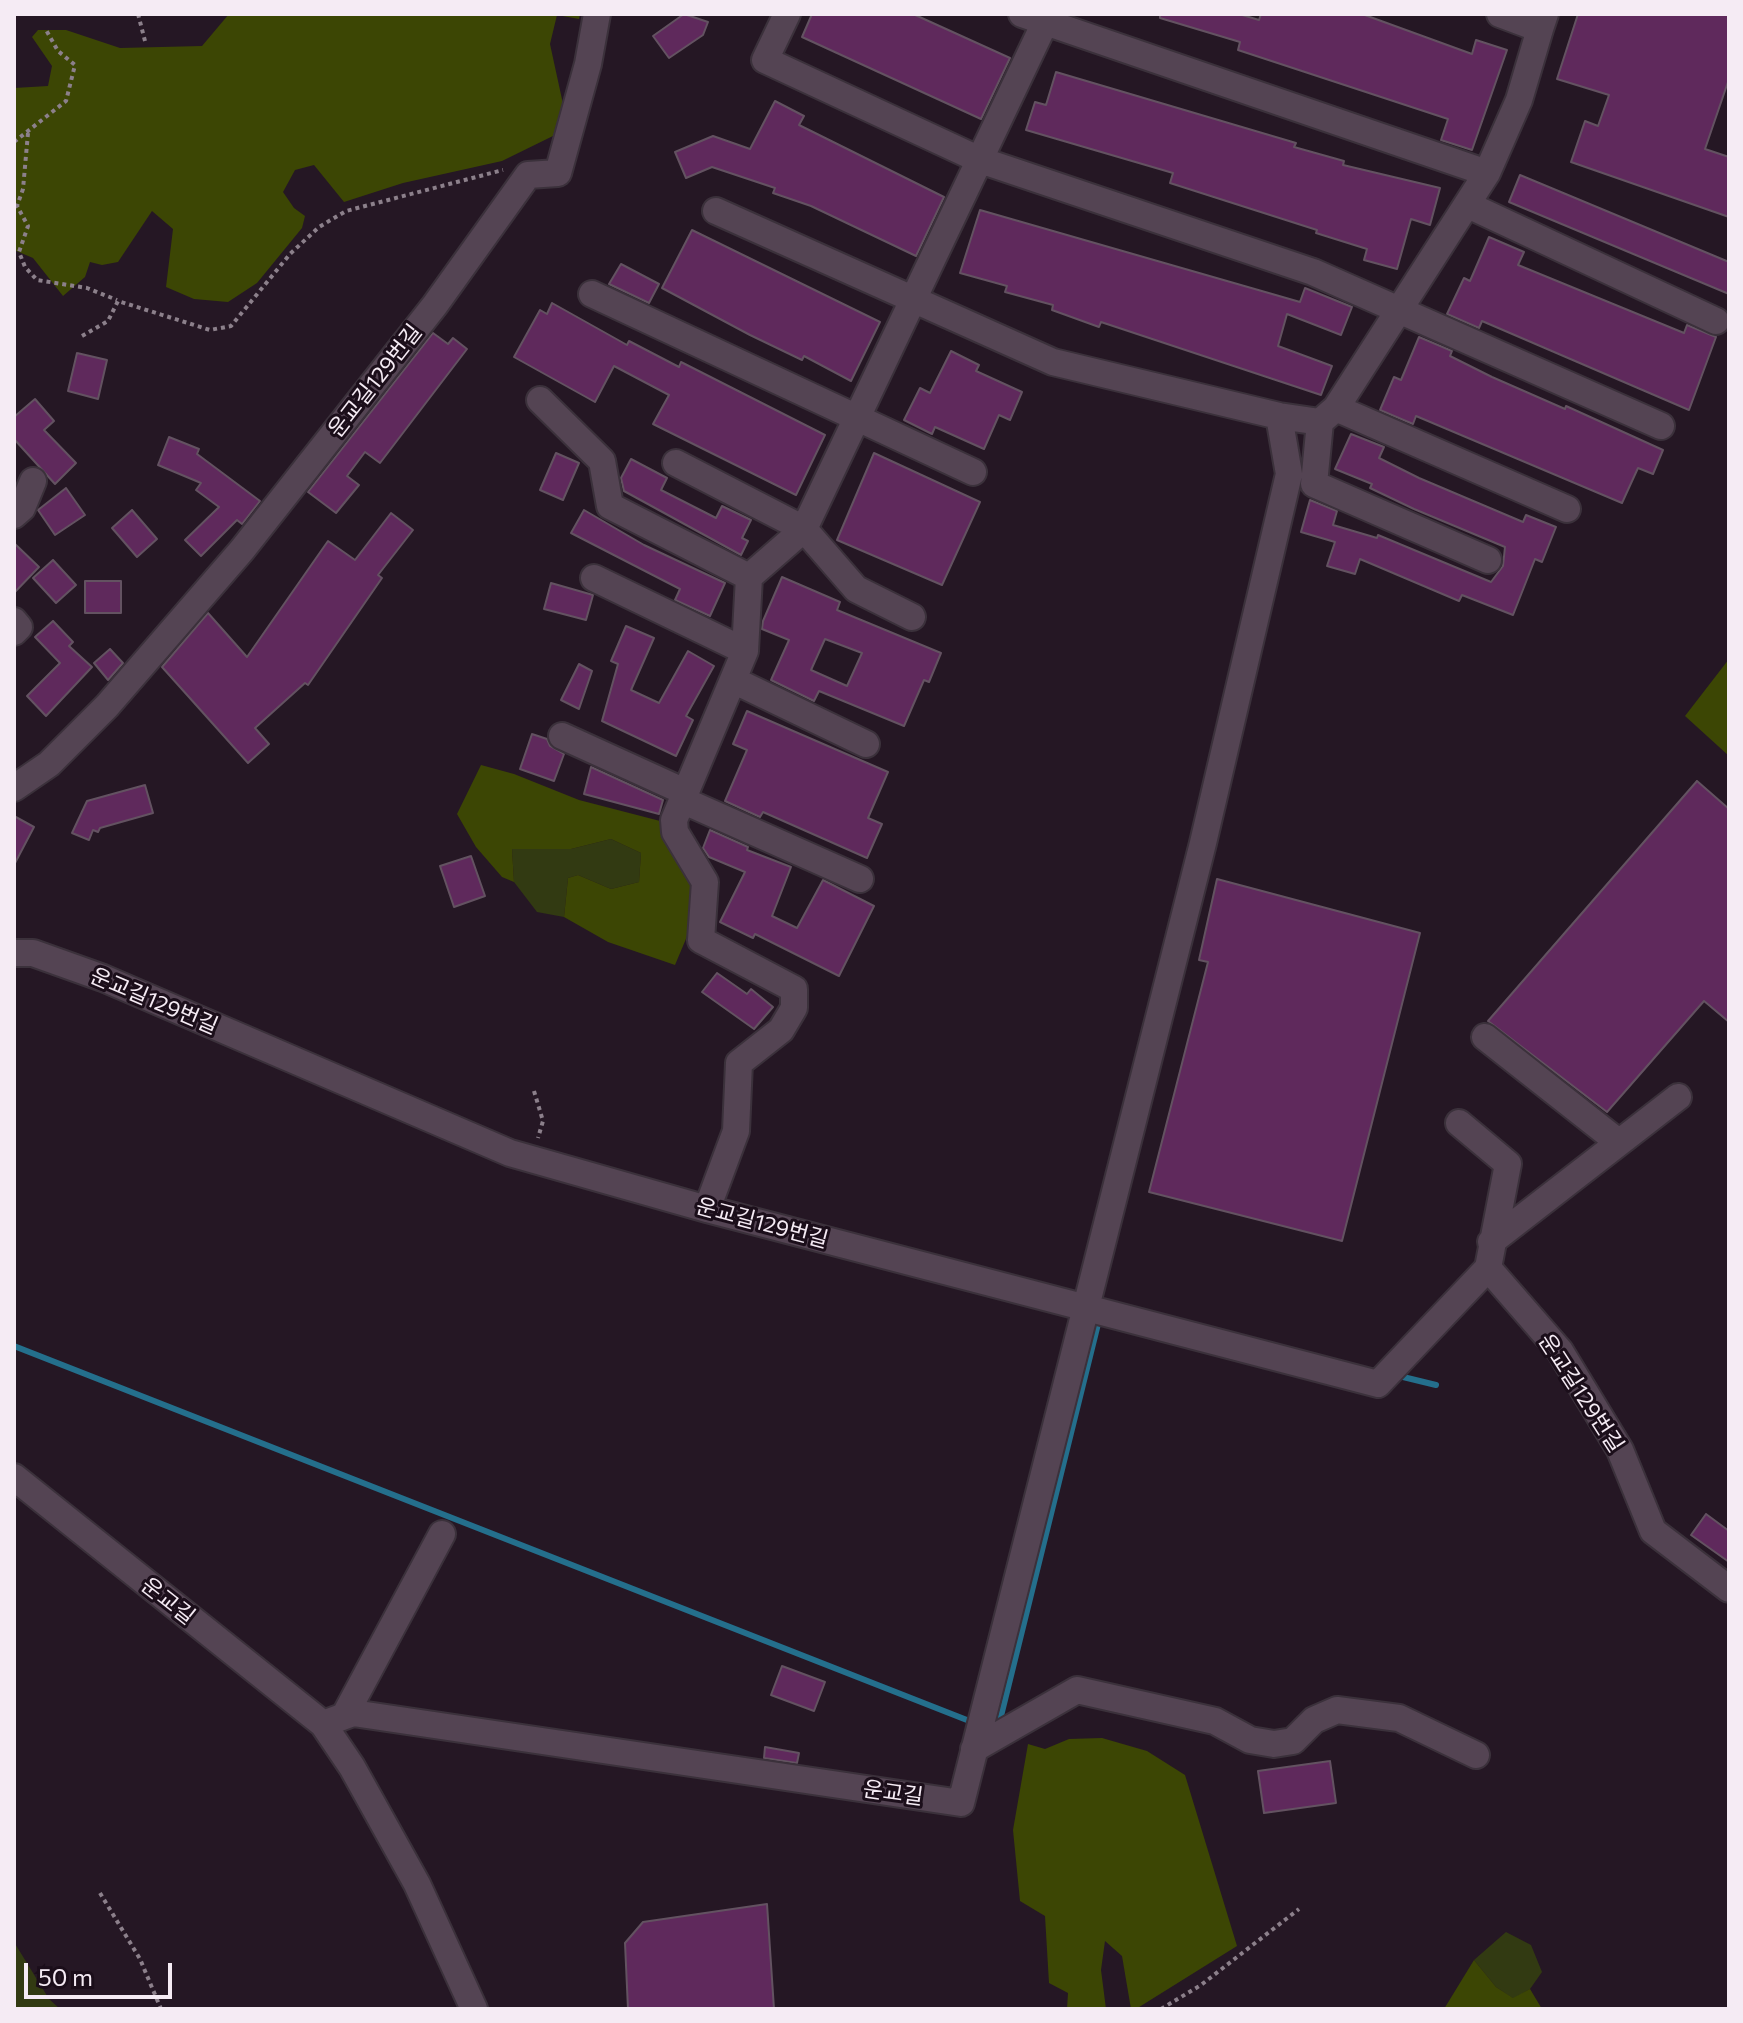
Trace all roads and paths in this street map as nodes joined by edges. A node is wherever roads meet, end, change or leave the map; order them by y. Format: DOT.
graph roads {
  1 [pos="138,14"];
  2 [pos="787,14"];
  3 [pos="1500,14"];
  4 [pos="1039,17"];
  5 [pos="596,18"];
  6 [pos="1543,21"];
  7 [pos="46,30"];
  8 [pos="145,41"];
  9 [pos="28,133"];
  10 [pos="14,142"];
  11 [pos="980,160"];
  12 [pos="1487,173"];
  13 [pos="528,175"];
  14 [pos="1468,205"];
  15 [pos="716,211"];
  16 [pos="592,294"];
  17 [pos="118,301"];
  18 [pos="913,301"];
  19 [pos="1401,308"];
  20 [pos="1716,321"];
  21 [pos="82,336"];
  22 [pos="540,400"];
  23 [pos="1328,415"];
  24 [pos="1279,416"];
  25 [pos="857,417"];
  26 [pos="1661,426"];
  27 [pos="676,463"];
  28 [pos="973,472"];
  29 [pos="33,481"];
  30 [pos="1567,509"];
  31 [pos="14,515"];
  32 [pos="804,529"];
  33 [pos="1488,560"];
  34 [pos="749,577"];
  35 [pos="594,578"];
  36 [pos="912,617"];
  37 [pos="14,621"];
  38 [pos="14,632"];
  39 [pos="745,651"];
  40 [pos="733,680"];
  41 [pos="562,736"];
  42 [pos="866,744"];
  43 [pos="14,788"];
  44 [pos="684,796"];
  45 [pos="860,879"];
  46 [pos="14,953"];
  47 [pos="1485,1037"];
  48 [pos="534,1091"];
  49 [pos="1678,1097"];
  50 [pos="1459,1123"];
  51 [pos="1617,1141"];
  52 [pos="532,1159"];
  53 [pos="707,1209"];
  54 [pos="1490,1255"];
  55 [pos="1087,1308"];
  56 [pos="14,1477"];
  57 [pos="442,1534"];
  58 [pos="1729,1589"];
  59 [pos="334,1718"];
  60 [pos="974,1749"];
  61 [pos="1476,1755"];
  62 [pos="100,1893"];
  63 [pos="1299,1909"];
  64 [pos="469,2007"];
  65 [pos="161,2009"];
  66 [pos="1161,2009"];
  1 -- 8 [label="path"];
  2 -- 11 [label="street"];
  3 -- 6 [label="street"];
  4 -- 11 [label="street"];
  4 -- 12 [label="street"];
  5 -- 13 [label="street"];
  6 -- 12 [label="street"];
  7 -- 9 [label="path"];
  9 -- 10 [label="path"];
  9 -- 17 [label="path"];
  11 -- 18 [label="street"];
  11 -- 19 [label="street"];
  12 -- 14 [label="street"];
  13 -- 17 [label="path"];
  13 -- 43 [label="street, 운교길129번길"];
  14 -- 19 [label="street"];
  14 -- 20 [label="street"];
  15 -- 18 [label="street"];
  16 -- 25 [label="street"];
  17 -- 21 [label="path"];
  18 -- 24 [label="street"];
  18 -- 25 [label="street"];
  19 -- 23 [label="street"];
  19 -- 26 [label="street"];
  22 -- 34 [label="street"];
  23 -- 24 [label="street"];
  23 -- 30 [label="street"];
  23 -- 33 [label="street"];
  24 -- 55 [label="street, 운교길"];
  25 -- 28 [label="street"];
  25 -- 32 [label="street"];
  27 -- 32 [label="street"];
  29 -- 31 [label="street"];
  32 -- 34 [label="street"];
  32 -- 36 [label="street"];
  34 -- 39 [label="street"];
  35 -- 39 [label="street"];
  37 -- 38 [label="street"];
  39 -- 40 [label="street"];
  40 -- 42 [label="street"];
  40 -- 44 [label="street"];
  41 -- 44 [label="street"];
  44 -- 45 [label="street"];
  44 -- 53 [label="street"];
  46 -- 52 [label="street, 운교길129번길"];
  47 -- 51 [label="street"];
  48 -- 52 [label="path"];
  49 -- 51 [label="street"];
  50 -- 54 [label="street"];
  51 -- 54 [label="street"];
  52 -- 53 [label="street, 운교길129번길"];
  53 -- 55 [label="street, 운교길129번길"];
  54 -- 55 [label="street, 운교길129번길"];
  54 -- 58 [label="street, 운교길129번길"];
  55 -- 60 [label="street, 운교길"];
  56 -- 59 [label="street, 운교길"];
  57 -- 59 [label="street"];
  59 -- 60 [label="street, 운교길"];
  59 -- 64 [label="street, 운교길"];
  60 -- 61 [label="street"];
  62 -- 65 [label="path"];
  63 -- 66 [label="path"];
}
